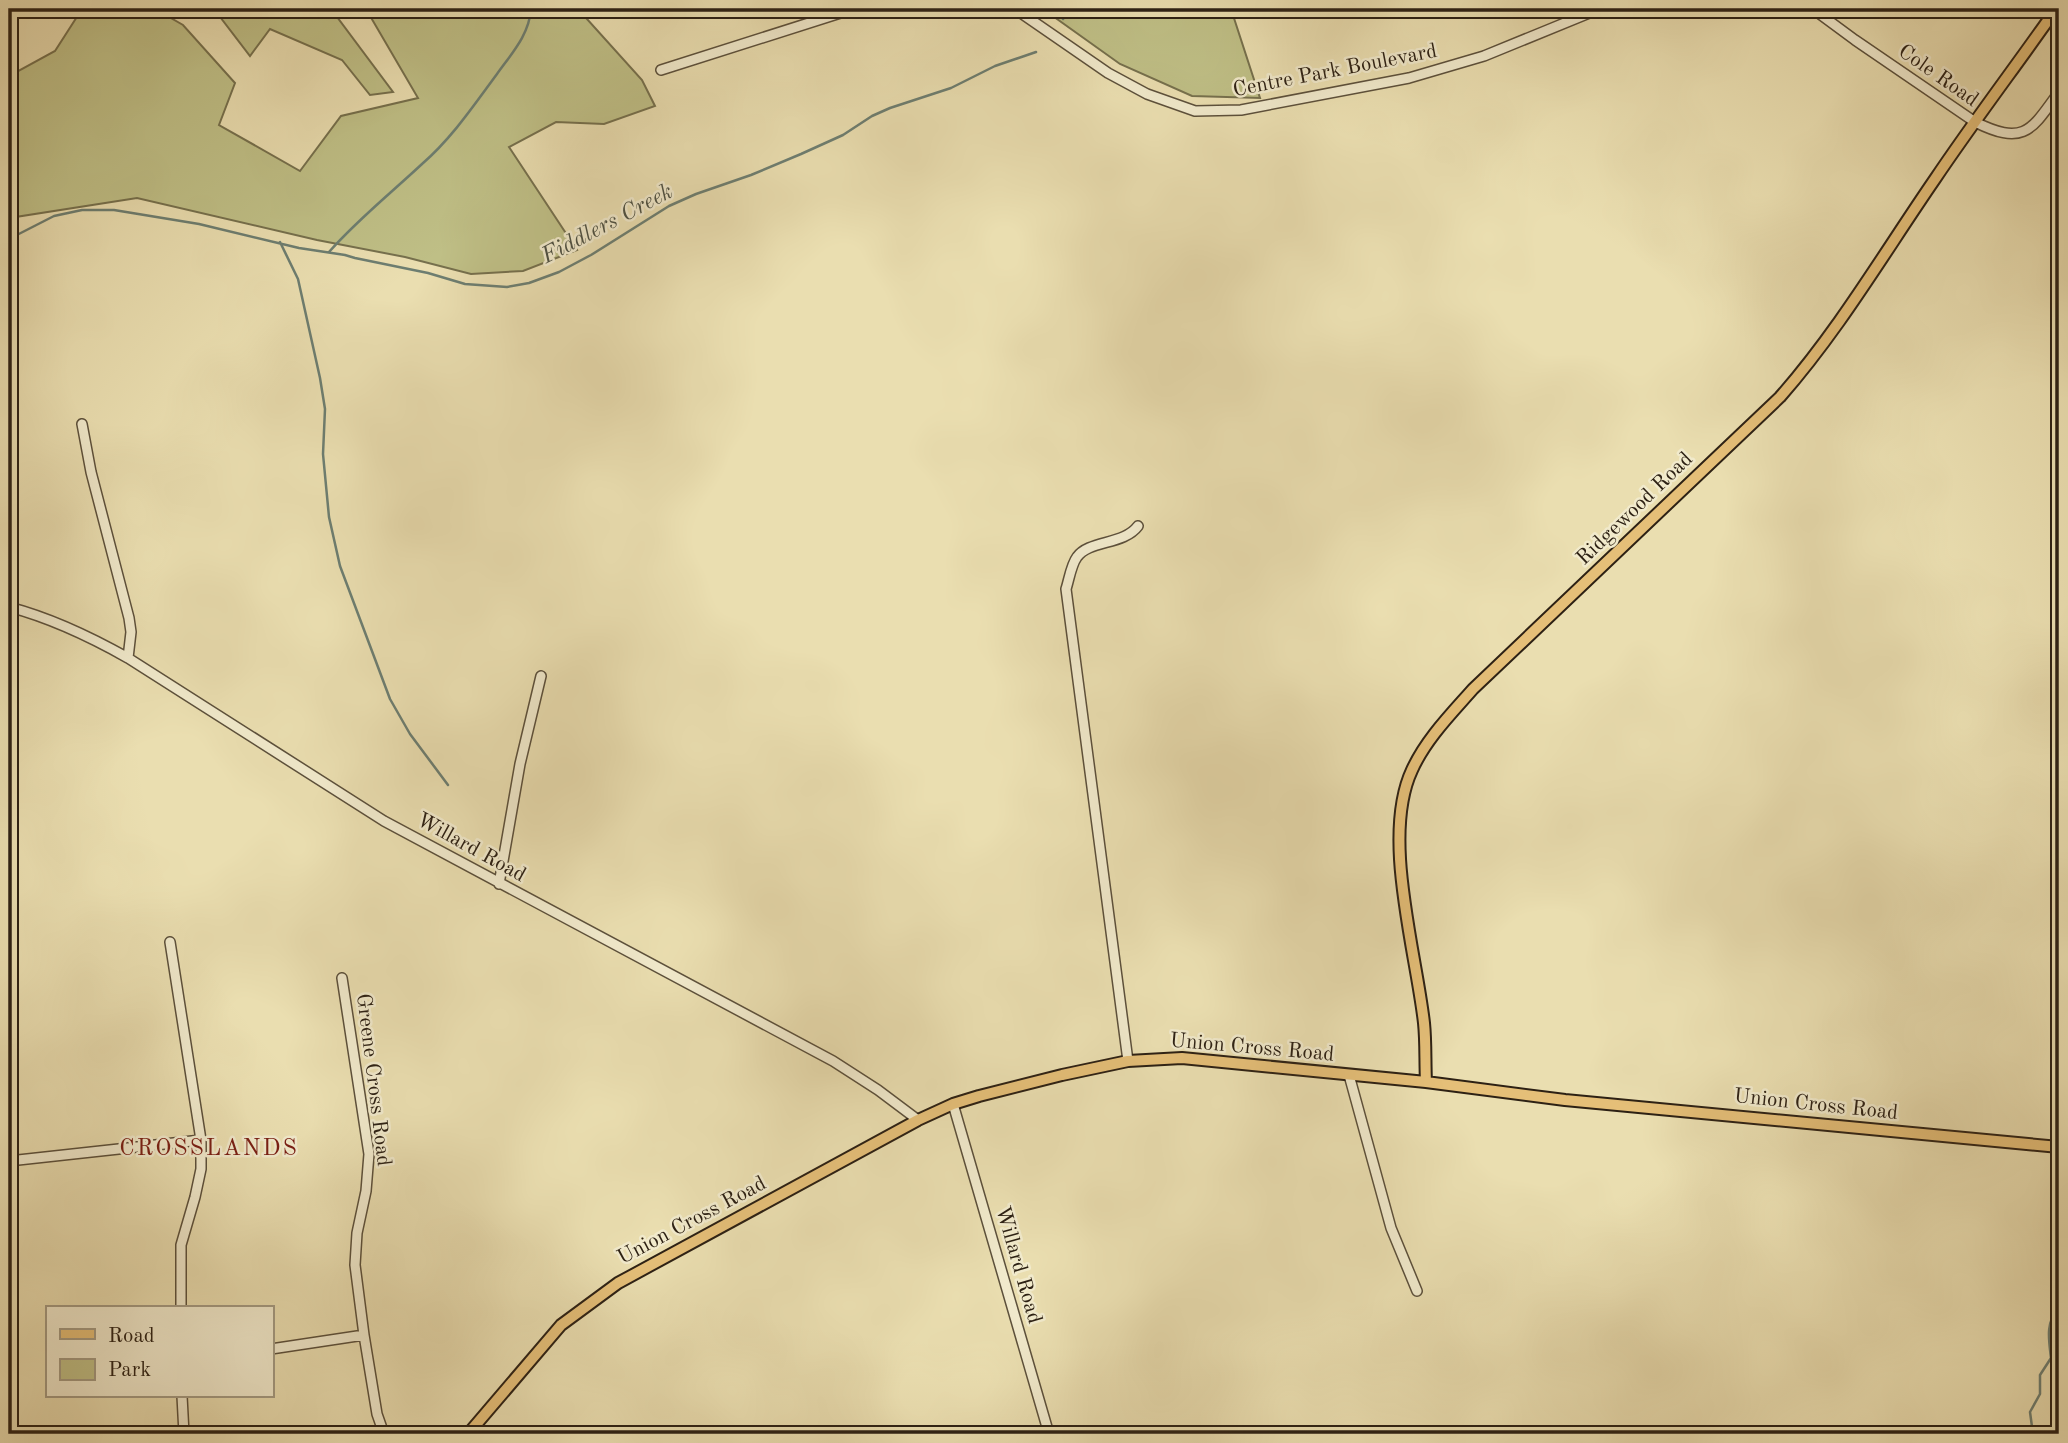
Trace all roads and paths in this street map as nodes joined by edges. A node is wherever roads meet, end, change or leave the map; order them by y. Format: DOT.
graph roads {
  1 [pos="19,9"];
  2 [pos="853,9"];
  3 [pos="1011,9"];
  4 [pos="1599,9"];
  5 [pos="1813,9"];
  6 [pos="2056,9"];
  7 [pos="9,15"];
  8 [pos="661,70"];
  9 [pos="2059,92"];
  10 [pos="1975,122"];
  11 [pos="82,424"];
  12 [pos="1138,526"];
  13 [pos="9,607"];
  14 [pos="128,658"];
  15 [pos="541,677"];
  16 [pos="499,884"];
  17 [pos="170,942"];
  18 [pos="342,978"];
  19 [pos="1128,1061"];
  20 [pos="1349,1075"];
  21 [pos="1426,1082"];
  22 [pos="953,1104"];
  23 [pos="918,1120"];
  24 [pos="201,1140"];
  25 [pos="2059,1147"];
  26 [pos="9,1161"];
  27 [pos="1417,1291"];
  28 [pos="181,1306"];
  29 [pos="364,1335"];
  30 [pos="273,1349"];
  31 [pos="182,1398"];
  32 [pos="184,1434"];
  33 [pos="384,1434"];
  34 [pos="468,1434"];
  35 [pos="1048,1434"];
  1 -- 7 [label="street"];
  2 -- 8 [label="street"];
  3 -- 4 [label="street, Centre Park Boulevard"];
  5 -- 10 [label="street, Cole Road"];
  6 -- 10 [label="main road, Ridgewood Road"];
  9 -- 10 [label="street, Cole Road"];
  10 -- 21 [label="main road, Ridgewood Road"];
  11 -- 14 [label="street"];
  12 -- 19 [label="street"];
  13 -- 14 [label="street, Willard Road"];
  14 -- 16 [label="street, Willard Road"];
  15 -- 16 [label="street"];
  16 -- 23 [label="street, Willard Road"];
  17 -- 24 [label="street"];
  18 -- 29 [label="street, Greene Cross Road"];
  19 -- 20 [label="main road, Union Cross Road"];
  19 -- 22 [label="main road, Union Cross Road"];
  20 -- 21 [label="main road, Union Cross Road"];
  20 -- 27 [label="street"];
  21 -- 25 [label="main road, Union Cross Road"];
  22 -- 23 [label="main road, Union Cross Road"];
  22 -- 35 [label="street, Willard Road"];
  23 -- 34 [label="main road, Union Cross Road"];
  24 -- 26 [label="street"];
  24 -- 28 [label="street"];
  29 -- 30 [label="street"];
  29 -- 33 [label="street, Greene Cross Road"];
  31 -- 32 [label="street"];
}
